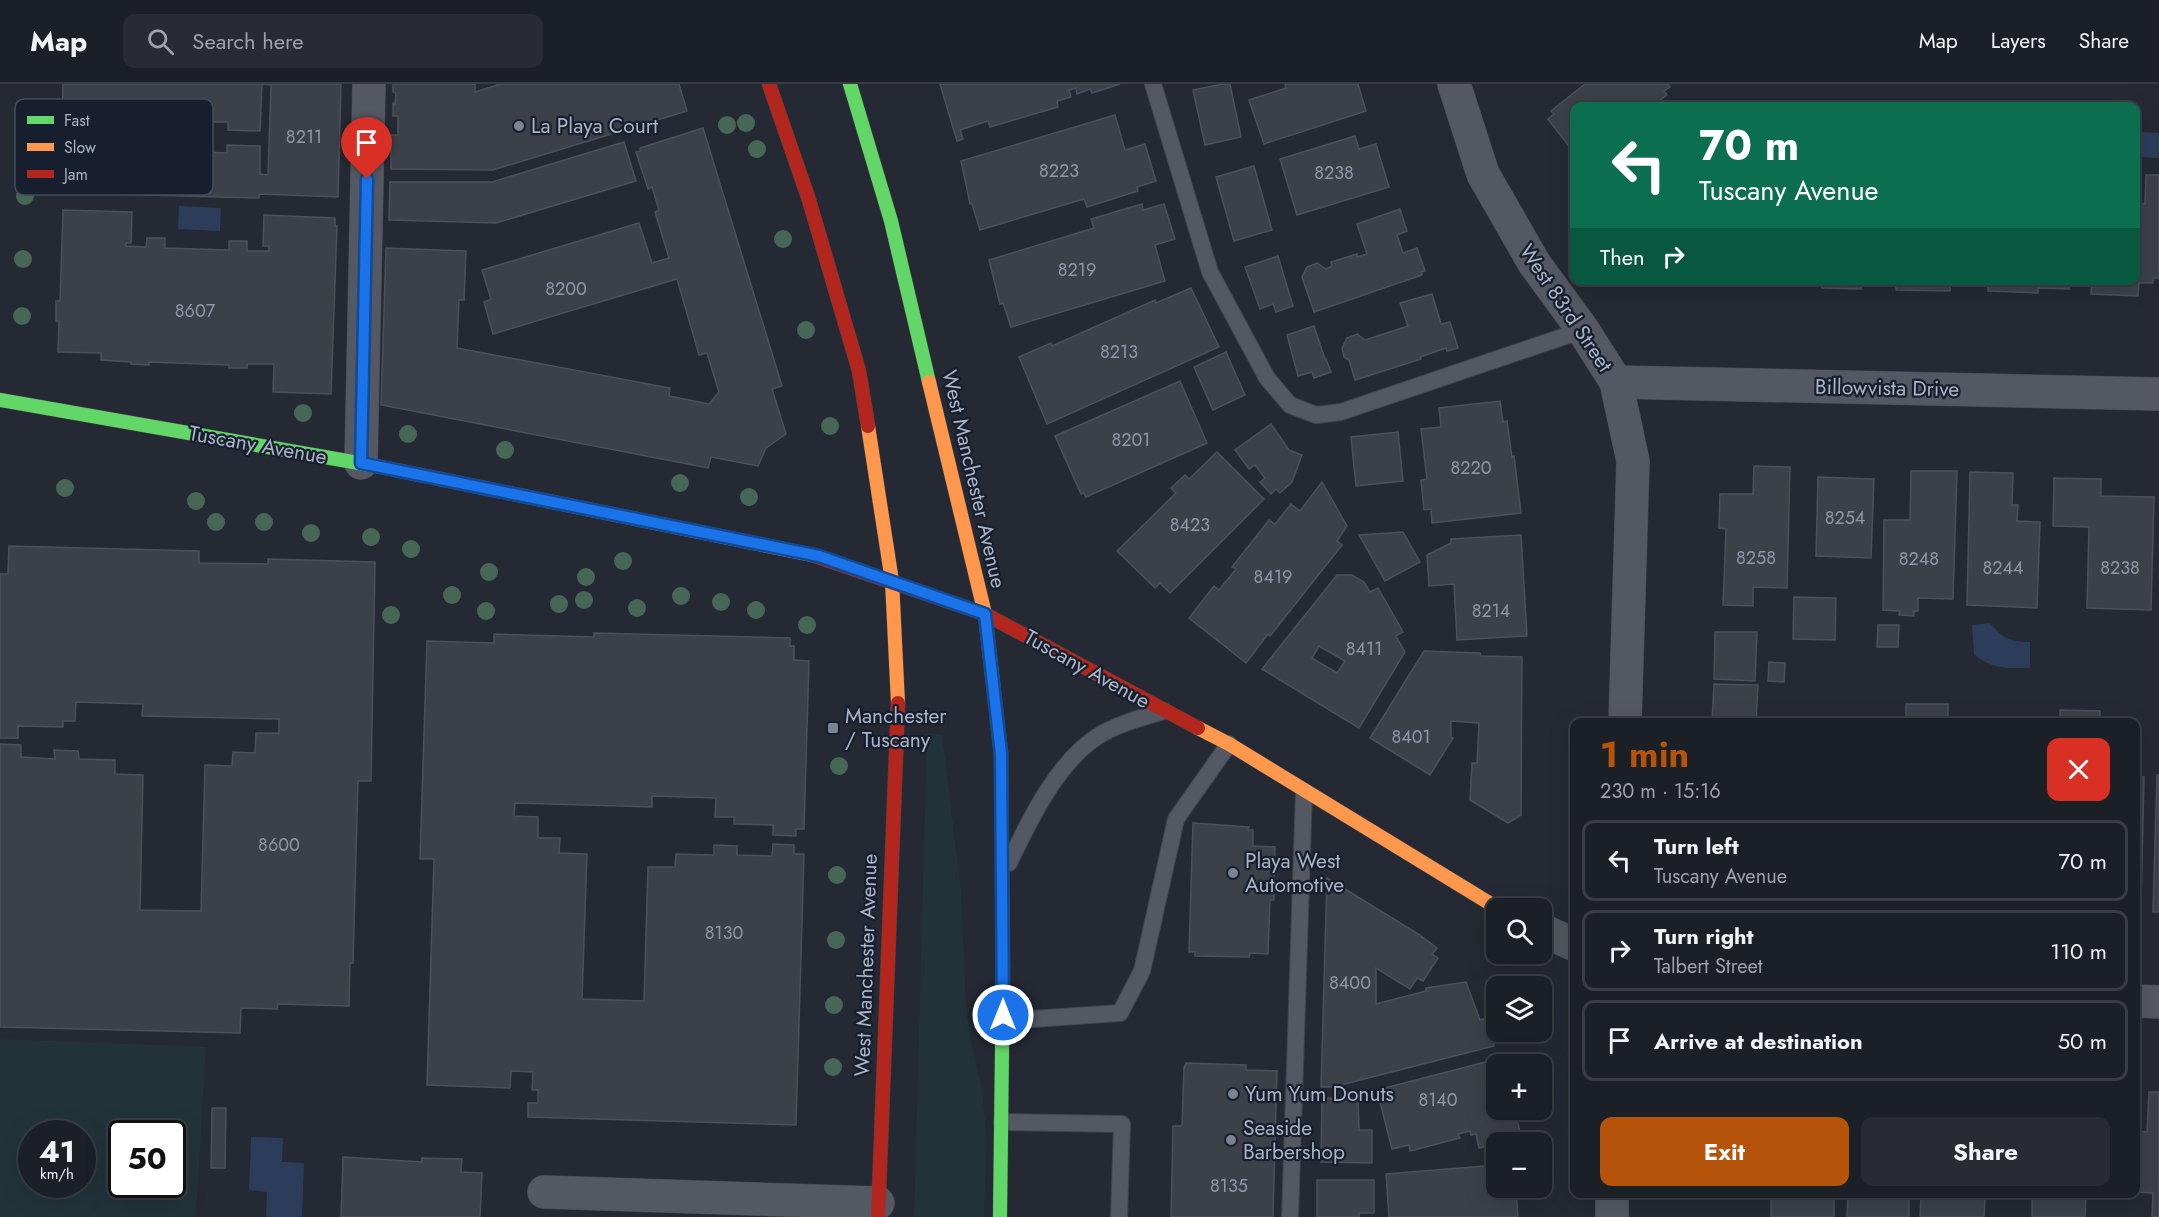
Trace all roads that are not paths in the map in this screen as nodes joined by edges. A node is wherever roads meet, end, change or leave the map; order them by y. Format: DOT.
graph roads {
  1 [pos="369,84"];
  2 [pos="769,84"];
  3 [pos="850,84"];
  4 [pos="1153,84"];
  5 [pos="1454,84"];
  6 [pos="1583,330"];
  7 [pos="1616,382"];
  8 [pos="2159,394"];
  9 [pos="0,400"];
  10 [pos="361,463"];
  11 [pos="892,581"];
  12 [pos="985,614"];
  13 [pos="1164,711"];
  14 [pos="1625,718"];
  15 [pos="1229,744"];
  16 [pos="1304,791"];
  17 [pos="1003,877"];
  18 [pos="1486,901"];
  19 [pos="1552,935"];
  20 [pos="1570,943"];
  21 [pos="2140,1001"];
  22 [pos="2159,1002"];
  23 [pos="1003,1022"];
  24 [pos="1002,1122"];
  25 [pos="544,1192"];
  26 [pos="1612,1198"];
  27 [pos="878,1210"];
  28 [pos="1000,1217"];
  29 [pos="1119,1217"];
  30 [pos="1290,1217"];
  31 [pos="1612,1217"];
  1 -- 10 [label="street"];
  2 -- 11 [label="main road, West Manchester Avenue"];
  3 -- 12 [label="main road, West Manchester Avenue"];
  4 -- 6 [label="lane"];
  5 -- 6 [label="street, West 83rd Street"];
  6 -- 7 [label="street, West 83rd Street"];
  7 -- 8 [label="street, Billowvista Drive"];
  7 -- 14 [label="street, West 83rd Street"];
  9 -- 10 [label="main road, Tuscany Avenue"];
  10 -- 11 [label="main road, Tuscany Avenue"];
  11 -- 12 [label="main road, Tuscany Avenue"];
  11 -- 27 [label="main road, West Manchester Avenue"];
  12 -- 13 [label="main road, Tuscany Avenue"];
  12 -- 17 [label="main road, West Manchester Avenue"];
  13 -- 15 [label="main road, Tuscany Avenue"];
  13 -- 17 [label="lane"];
  15 -- 16 [label="main road, Tuscany Avenue"];
  15 -- 23 [label="lane"];
  16 -- 18 [label="main road, Tuscany Avenue"];
  16 -- 30 [label="lane"];
  17 -- 23 [label="main road, West Manchester Avenue"];
  19 -- 20 [label="street"];
  21 -- 22 [label="street"];
  23 -- 24 [label="main road, West Manchester Avenue"];
  24 -- 28 [label="main road, West Manchester Avenue"];
  24 -- 29 [label="lane"];
  25 -- 27 [label="street"];
  26 -- 31 [label="street"];
}
